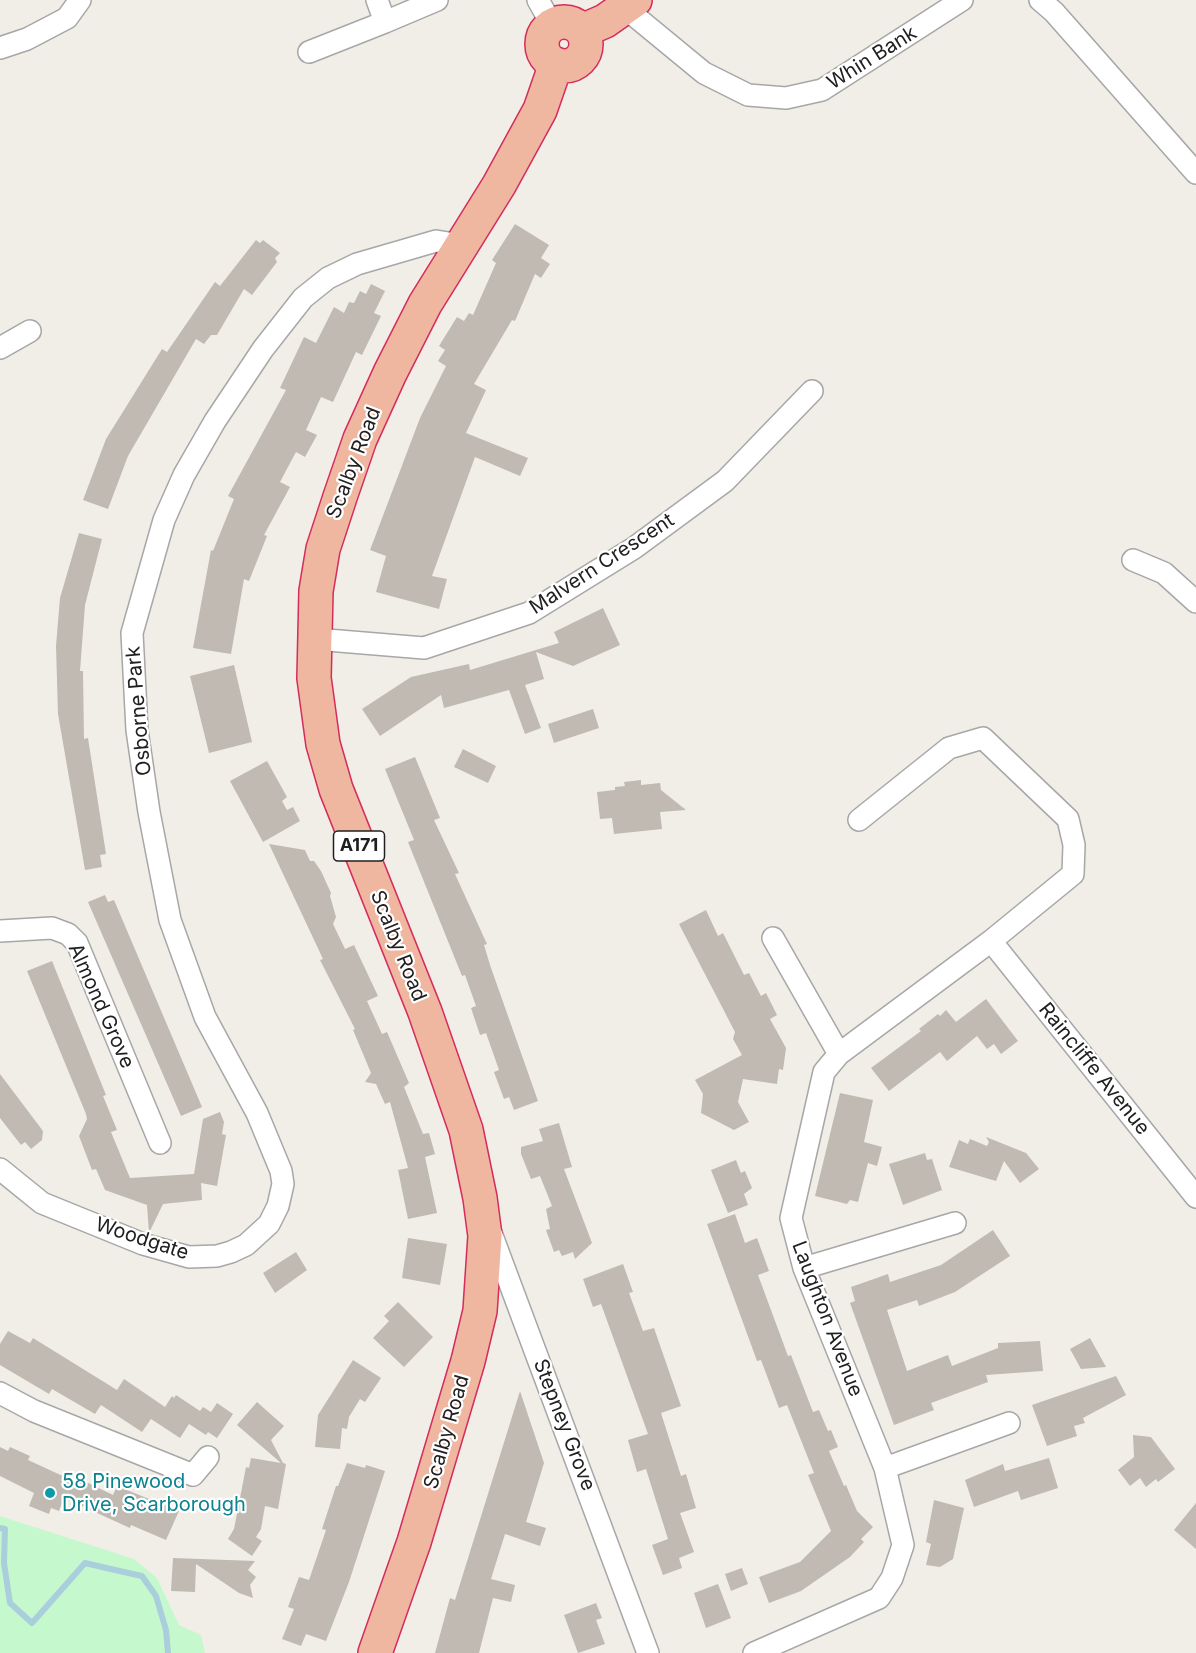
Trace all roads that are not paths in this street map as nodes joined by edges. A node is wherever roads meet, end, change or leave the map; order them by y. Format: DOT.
graph roads {
  1 [pos="80,0"];
  2 [pos="377,0"];
  3 [pos="437,0"];
  4 [pos="962,0"];
  5 [pos="1040,0"];
  6 [pos="630,4"];
  7 [pos="558,19"];
  8 [pos="385,22"];
  9 [pos="0,48"];
  10 [pos="309,52"];
  11 [pos="1196,173"];
  12 [pos="461,245"];
  13 [pos="30,331"];
  14 [pos="0,348"];
  15 [pos="812,392"];
  16 [pos="1132,560"];
  17 [pos="1196,602"];
  18 [pos="315,639"];
  19 [pos="860,820"];
  20 [pos="0,931"];
  21 [pos="773,938"];
  22 [pos="991,940"];
  23 [pos="839,1054"];
  24 [pos="160,1143"];
  25 [pos="0,1169"];
  26 [pos="1196,1197"];
  27 [pos="480,1198"];
  28 [pos="278,1206"];
  29 [pos="955,1223"];
  30 [pos="804,1268"];
  31 [pos="0,1393"];
  32 [pos="1010,1423"];
  33 [pos="208,1457"];
  34 [pos="885,1468"];
  35 [pos="375,1653"];
  36 [pos="648,1653"];
  37 [pos="754,1653"];
  1 -- 9 [label="street"];
  2 -- 8 [label="street"];
  3 -- 8 [label="street"];
  4 -- 6 [label="street, Whin Bank"];
  5 -- 11 [label="street"];
  6 -- 7 [label="highway"];
  7 -- 12 [label="highway, Scalby Road / A171"];
  8 -- 10 [label="street"];
  12 -- 18 [label="highway, Scalby Road / A171"];
  12 -- 28 [label="street, Osborne Park"];
  13 -- 14 [label="street"];
  15 -- 18 [label="street, Malvern Crescent"];
  16 -- 17 [label="street"];
  18 -- 27 [label="highway, Scalby Road / A171"];
  19 -- 22 [label="street, Laughton Avenue"];
  20 -- 24 [label="street, Almond Grove"];
  21 -- 23 [label="street"];
  22 -- 23 [label="street, Laughton Avenue"];
  22 -- 26 [label="street, Raincliffe Avenue"];
  23 -- 30 [label="street, Laughton Avenue"];
  25 -- 28 [label="street, Woodgate"];
  27 -- 35 [label="highway, Scalby Road / A171"];
  27 -- 36 [label="street, Stepney Grove"];
  29 -- 30 [label="street"];
  30 -- 34 [label="street, Laughton Avenue"];
  31 -- 33 [label="street"];
  32 -- 34 [label="street"];
  34 -- 37 [label="street, Laughton Avenue"];
}
